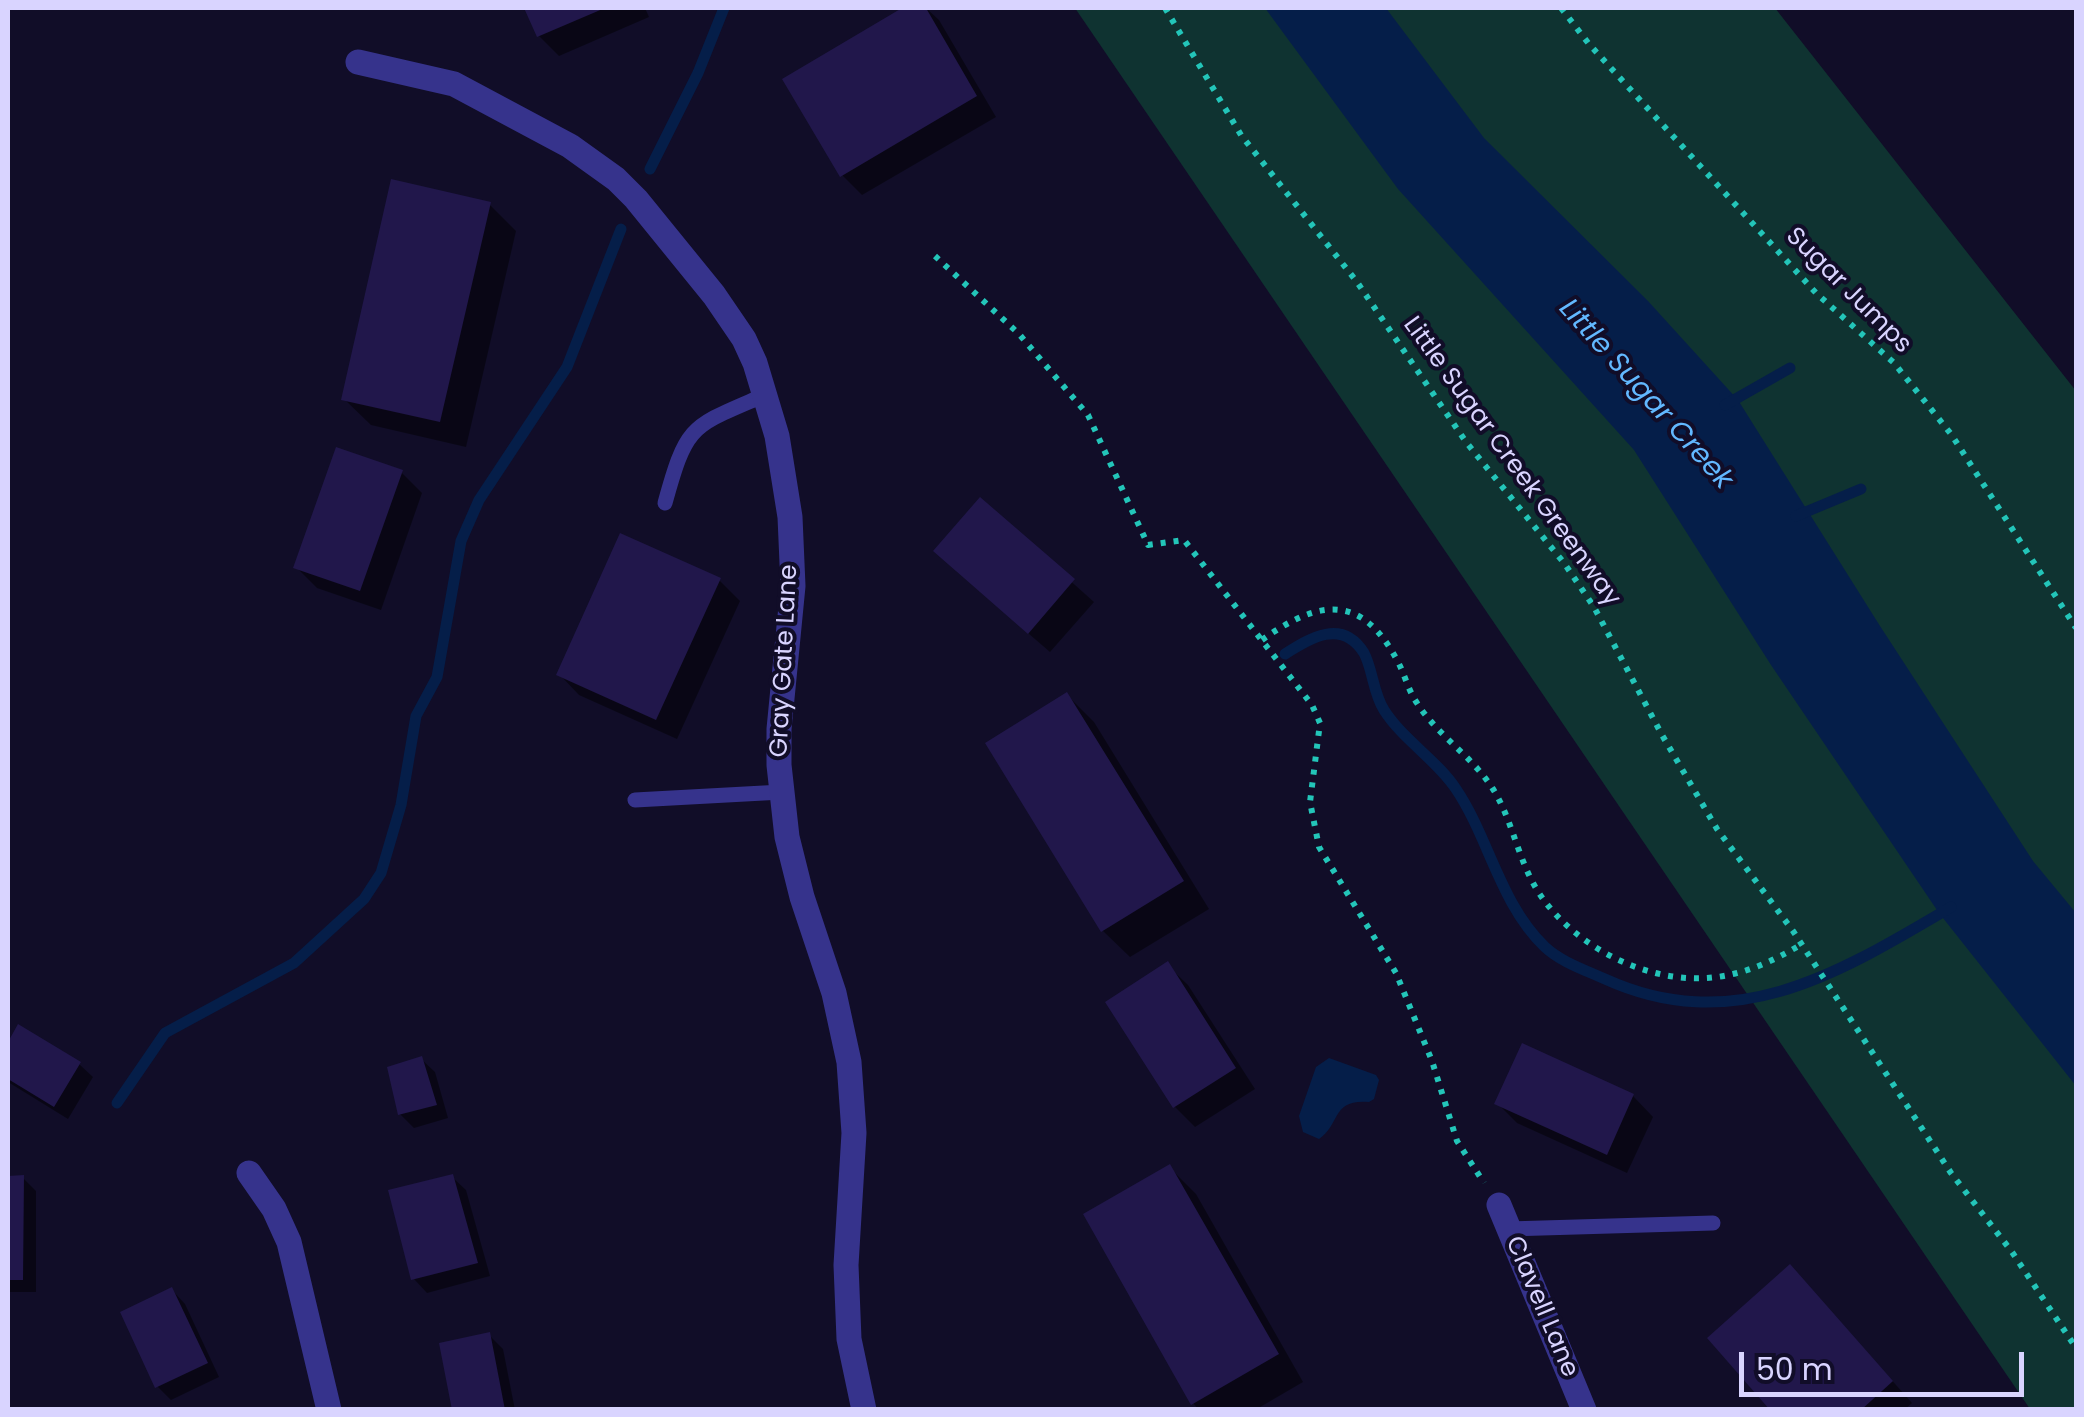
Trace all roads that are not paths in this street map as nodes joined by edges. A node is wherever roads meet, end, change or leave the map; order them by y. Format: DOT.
graph roads {
  1 [pos="358,62"];
  2 [pos="764,395"];
  3 [pos="665,503"];
  4 [pos="782,792"];
  5 [pos="635,800"];
  6 [pos="250,1172"];
  7 [pos="1503,1217"];
  8 [pos="1713,1223"];
  9 [pos="330,1410"];
  10 [pos="864,1410"];
  11 [pos="1584,1410"];
  1 -- 2 [label="street, Gray Gate Lane"];
  2 -- 3 [label="lane"];
  2 -- 4 [label="street, Gray Gate Lane"];
  4 -- 5 [label="lane"];
  4 -- 10 [label="street, Gray Gate Lane"];
  6 -- 9 [label="street"];
  7 -- 8 [label="lane"];
  7 -- 11 [label="street, Clavell Lane"];
}
